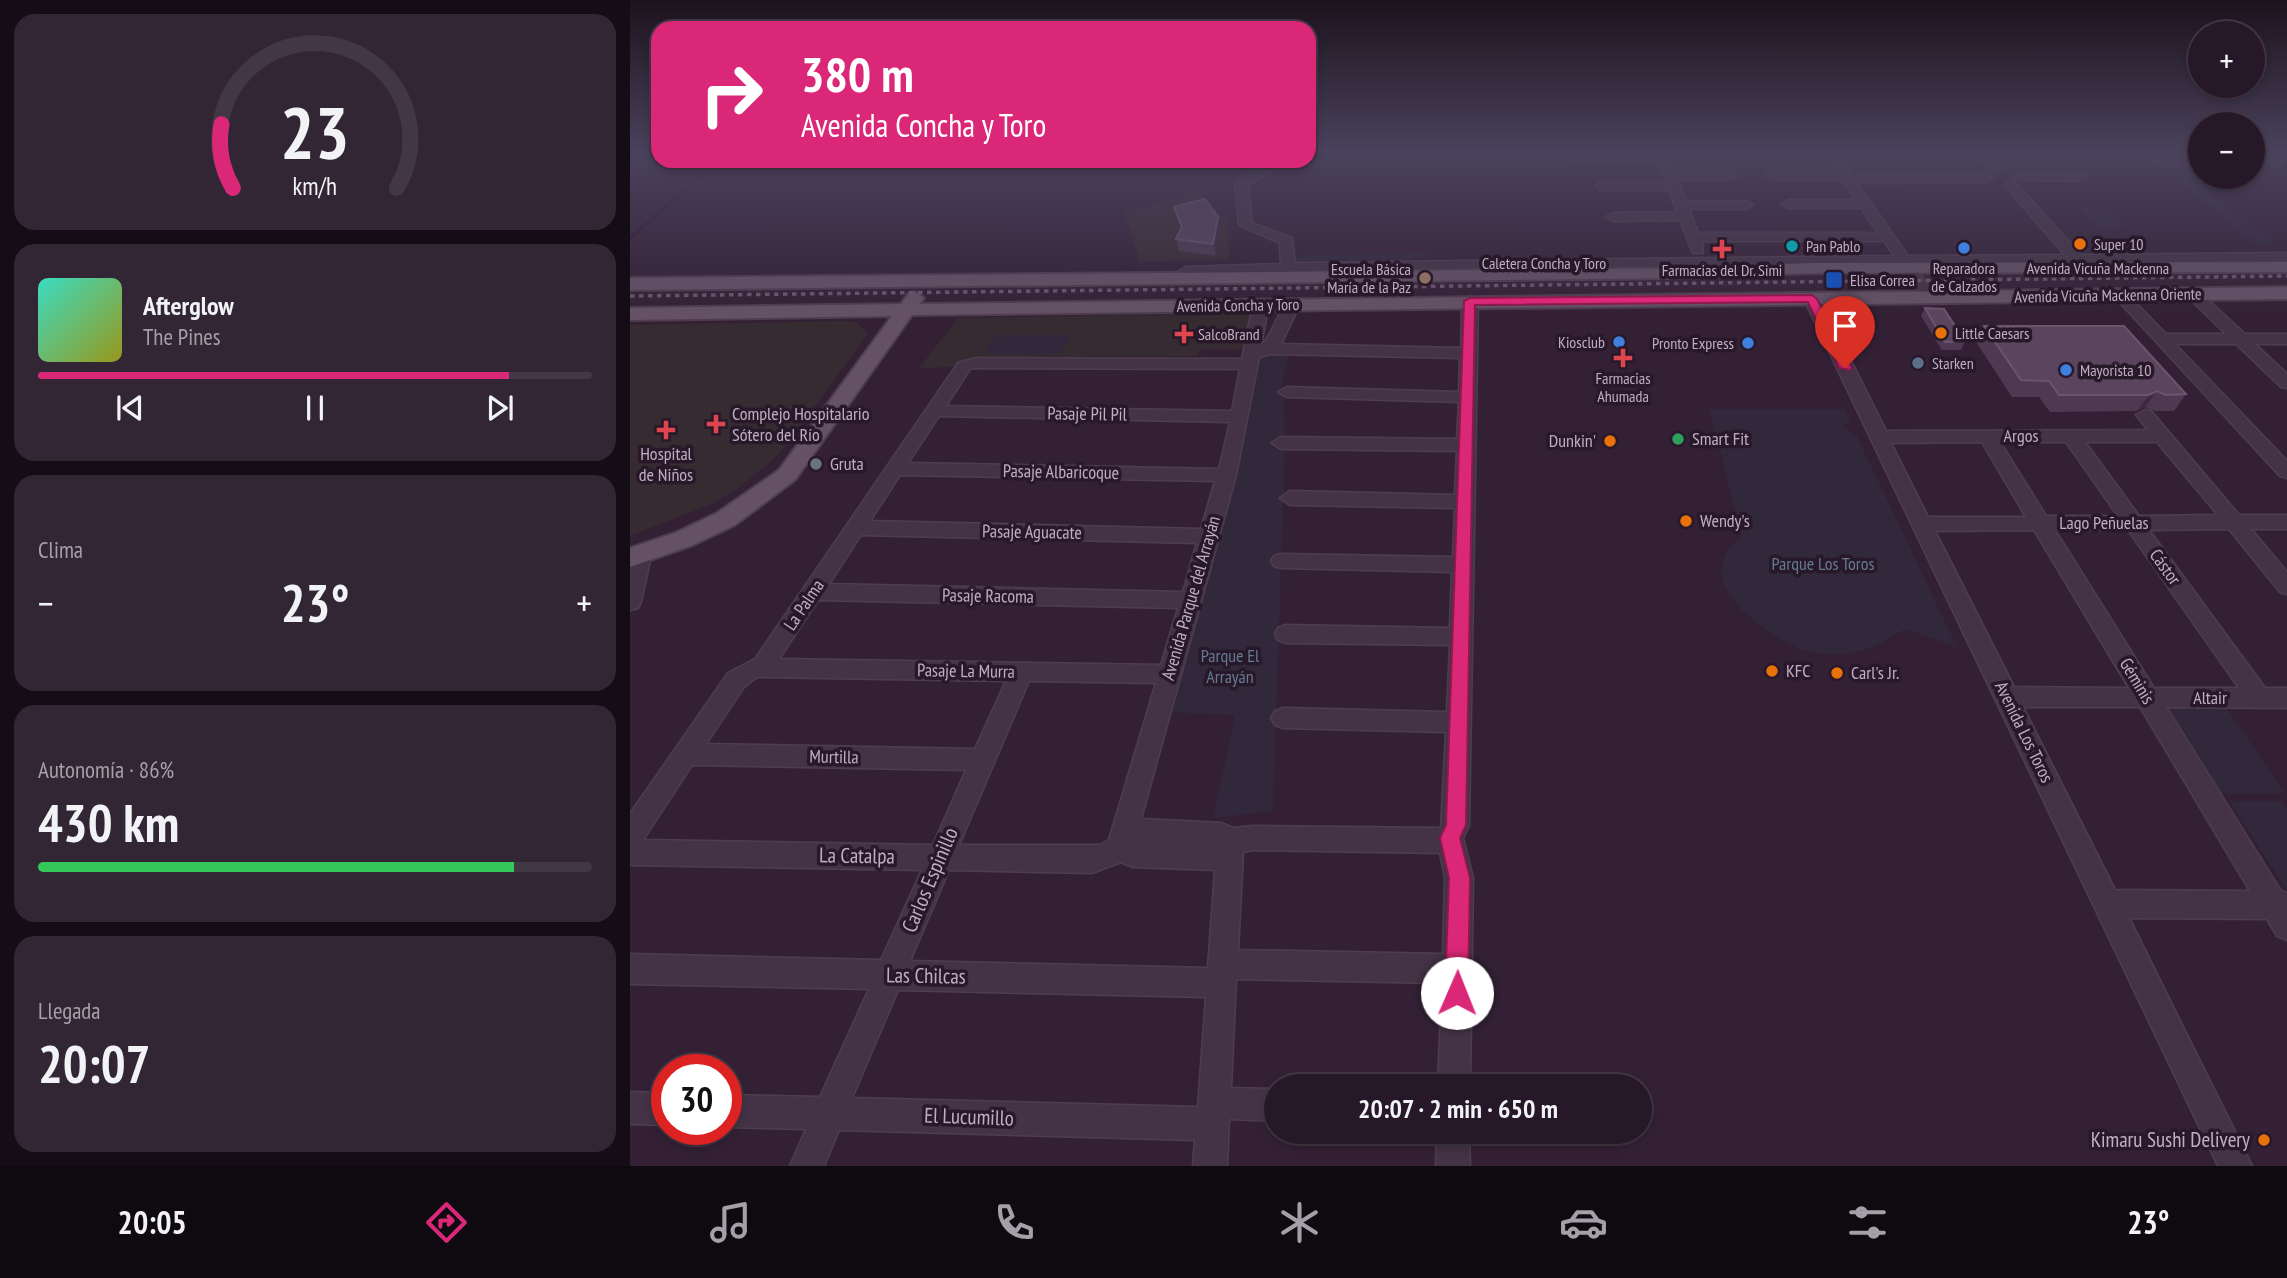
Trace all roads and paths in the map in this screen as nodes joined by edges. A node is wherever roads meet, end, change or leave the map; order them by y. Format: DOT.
graph roads {
  1 [pos="1244,206"];
  2 [pos="1681,206"];
  3 [pos="1731,206"];
  4 [pos="1868,206"];
  5 [pos="2035,206"];
  6 [pos="1683,211"];
  7 [pos="1613,217"];
  8 [pos="1693,237"];
  9 [pos="1888,237"];
  10 [pos="2287,257"];
  11 [pos="2203,258"];
  12 [pos="2077,259"];
  13 [pos="1988,260"];
  14 [pos="1620,263"];
  15 [pos="1906,263"];
  16 [pos="1288,266"];
  17 [pos="1696,267"];
  18 [pos="2224,267"];
  19 [pos="2287,267"];
  20 [pos="2060,269"];
  21 [pos="1256,270"];
  22 [pos="1393,270"];
  23 [pos="1186,271"];
  24 [pos="1222,275"];
  25 [pos="1147,278"];
  26 [pos="928,280"];
  27 [pos="630,284"];
  28 [pos="2287,292"];
  29 [pos="2243,293"];
  30 [pos="2193,294"];
  31 [pos="2120,295"];
  32 [pos="1929,298"];
  33 [pos="1812,299"];
  34 [pos="1470,301"];
  35 [pos="1410,302"];
  36 [pos="1361,303"];
  37 [pos="1261,304"];
  38 [pos="1292,304"];
  39 [pos="907,309"];
  40 [pos="855,310"];
  41 [pos="630,314"];
  42 [pos="2161,339"];
  43 [pos="2240,339"];
  44 [pos="2287,339"];
  45 [pos="883,342"];
  46 [pos="1269,349"];
  47 [pos="1468,353"];
  48 [pos="1250,364"];
  49 [pos="2285,380"];
  50 [pos="1287,393"];
  51 [pos="1467,397"];
  52 [pos="933,411"];
  53 [pos="2145,415"];
  54 [pos="1240,417"];
  55 [pos="1987,436"];
  56 [pos="2071,436"];
  57 [pos="2162,436"];
  58 [pos="1879,437"];
  59 [pos="1281,443"];
  60 [pos="1466,445"];
  61 [pos="2284,466"];
  62 [pos="894,469"];
  63 [pos="1227,475"];
  64 [pos="1290,498"];
  65 [pos="1465,502"];
  66 [pos="2234,522"];
  67 [pos="2287,522"];
  68 [pos="2040,523"];
  69 [pos="2133,523"];
  70 [pos="1922,524"];
  71 [pos="855,528"];
  72 [pos="1210,536"];
  73 [pos="636,556"];
  74 [pos="1281,561"];
  75 [pos="1463,565"];
  76 [pos="2287,586"];
  77 [pos="818,592"];
  78 [pos="1191,600"];
  79 [pos="630,602"];
  80 [pos="1286,634"];
  81 [pos="1461,637"];
  82 [pos="762,667"];
  83 [pos="1021,672"];
  84 [pos="1169,674"];
  85 [pos="2006,697"];
  86 [pos="2147,697"];
  87 [pos="2259,698"];
  88 [pos="2287,698"];
  89 [pos="1283,718"];
  90 [pos="1459,722"];
  91 [pos="685,754"];
  92 [pos="983,760"];
  93 [pos="630,836"];
  94 [pos="1123,838"];
  95 [pos="1450,838"];
  96 [pos="1230,849"];
  97 [pos="630,852"];
  98 [pos="940,858"];
  99 [pos="2107,904"];
  100 [pos="2283,912"];
  101 [pos="630,969"];
  102 [pos="1457,969"];
  103 [pos="1222,974"];
  104 [pos="889,975"];
  105 [pos="1454,1074"];
  106 [pos="1264,1107"];
  107 [pos="630,1108"];
  108 [pos="651,1109"];
  109 [pos="742,1111"];
  110 [pos="830,1113"];
  111 [pos="1213,1113"];
  112 [pos="1454,1144"];
  113 [pos="807,1166"];
  114 [pos="1210,1166"];
  115 [pos="1453,1166"];
  116 [pos="2235,1166"];
  1 -- 16 [label="street"];
  2 -- 6 [label="street"];
  3 -- 6 [label="street"];
  4 -- 9 [label="street"];
  5 -- 12 [label="street"];
  6 -- 7 [label="street"];
  6 -- 8 [label="street"];
  8 -- 9 [label="street"];
  8 -- 17 [label="street"];
  9 -- 15 [label="street"];
  10 -- 11 [label="street"];
  11 -- 12 [label="street"];
  11 -- 18 [label="main road"];
  12 -- 13 [label="street"];
  13 -- 15 [label="street"];
  13 -- 20 [label="main road"];
  14 -- 17 [label="main road"];
  14 -- 22 [label="street, Caletera Concha y Toro"];
  15 -- 17 [label="main road, Avenida Concha y Toro"];
  15 -- 20 [label="main road, Avenida Vicuña Mackenna"];
  15 -- 32 [label="street"];
  16 -- 21 [label="street, Caletera Concha y Toro"];
  16 -- 22 [label="street, Caletera Concha y Toro"];
  17 -- 22 [label="main road, Avenida Concha y Toro"];
  18 -- 19 [label="main road, Avenida Vicuña Mackenna"];
  18 -- 20 [label="main road, Avenida Vicuña Mackenna"];
  18 -- 29 [label="main road"];
  21 -- 24 [label="main road"];
  22 -- 24 [label="main road, Avenida Concha y Toro"];
  22 -- 35 [label="main road"];
  22 -- 36 [label="main road"];
  23 -- 24 [label="street"];
  23 -- 25 [label="main road"];
  24 -- 25 [label="main road, Avenida Concha y Toro"];
  25 -- 26 [label="main road, Avenida Concha y Toro"];
  26 -- 27 [label="main road, Avenida Concha y Toro"];
  26 -- 39 [label="main road"];
  28 -- 29 [label="main road, Avenida Vicuña Mackenna Oriente"];
  29 -- 30 [label="main road, Avenida Vicuña Mackenna Oriente"];
  30 -- 31 [label="main road, Avenida Vicuña Mackenna Oriente"];
  30 -- 43 [label="street"];
  31 -- 32 [label="main road, Avenida Vicuña Mackenna Oriente"];
  31 -- 42 [label="street"];
  32 -- 33 [label="main road, Avenida Concha y Toro"];
  33 -- 34 [label="main road, Avenida Concha y Toro"];
  33 -- 58 [label="street, Avenida Los Toros"];
  34 -- 35 [label="main road, Avenida Concha y Toro"];
  34 -- 47 [label="street"];
  35 -- 36 [label="main road, Avenida Concha y Toro"];
  36 -- 38 [label="main road, Avenida Concha y Toro"];
  37 -- 38 [label="main road, Avenida Concha y Toro"];
  37 -- 39 [label="main road, Avenida Concha y Toro"];
  37 -- 48 [label="street, Avenida Parque del Arrayán"];
  38 -- 46 [label="street"];
  39 -- 40 [label="main road, Avenida Concha y Toro"];
  39 -- 45 [label="main road"];
  40 -- 41 [label="main road, Avenida Concha y Toro"];
  40 -- 45 [label="main road"];
  42 -- 43 [label="street"];
  42 -- 61 [label="street"];
  43 -- 44 [label="street"];
  43 -- 49 [label="street"];
  45 -- 73 [label="main road"];
  46 -- 47 [label="street"];
  46 -- 48 [label="street"];
  47 -- 51 [label="street"];
  48 -- 52 [label="street, La Palma"];
  48 -- 54 [label="street, Avenida Parque del Arrayán"];
  50 -- 51 [label="street"];
  51 -- 60 [label="street"];
  52 -- 54 [label="street, Pasaje Pil Pil"];
  52 -- 62 [label="street, La Palma"];
  53 -- 57 [label="street"];
  54 -- 63 [label="street, Avenida Parque del Arrayán"];
  55 -- 56 [label="street, Argos"];
  55 -- 58 [label="street, Argos"];
  55 -- 68 [label="street, Géminis"];
  56 -- 57 [label="street, Argos"];
  56 -- 69 [label="street, Cástor"];
  57 -- 66 [label="street"];
  58 -- 70 [label="street, Avenida Los Toros"];
  59 -- 60 [label="street"];
  60 -- 65 [label="street"];
  62 -- 63 [label="street, Pasaje Albaricoque"];
  62 -- 71 [label="street, La Palma"];
  63 -- 72 [label="street, Avenida Parque del Arrayán"];
  64 -- 65 [label="street"];
  65 -- 75 [label="street"];
  66 -- 67 [label="street, Lago Peñuelas"];
  66 -- 69 [label="street, Lago Peñuelas"];
  66 -- 76 [label="street"];
  68 -- 69 [label="street, Lago Peñuelas"];
  68 -- 70 [label="street, Lago Peñuelas"];
  68 -- 86 [label="street, Géminis"];
  69 -- 87 [label="street, Cástor"];
  70 -- 85 [label="street, Avenida Los Toros"];
  71 -- 72 [label="street, Pasaje Aguacate"];
  71 -- 77 [label="street, La Palma"];
  72 -- 78 [label="street, Avenida Parque del Arrayán"];
  73 -- 79 [label="street"];
  74 -- 75 [label="street"];
  75 -- 81 [label="street"];
  77 -- 78 [label="street, Pasaje Racoma"];
  77 -- 82 [label="street, La Palma"];
  78 -- 84 [label="street, Avenida Parque del Arrayán"];
  80 -- 81 [label="street"];
  81 -- 90 [label="street"];
  82 -- 83 [label="street, Pasaje La Murra"];
  82 -- 91 [label="street, La Palma"];
  83 -- 84 [label="street, Pasaje La Murra"];
  83 -- 92 [label="street, Carlos Espinillo"];
  84 -- 94 [label="street, Avenida Parque del Arrayán"];
  85 -- 86 [label="street, Altair"];
  85 -- 99 [label="street, Avenida Los Toros"];
  86 -- 87 [label="street, Altair"];
  86 -- 100 [label="street, Géminis"];
  87 -- 88 [label="street, Altair"];
  89 -- 90 [label="street"];
  90 -- 95 [label="street"];
  91 -- 92 [label="street, Murtilla"];
  91 -- 93 [label="street, La Palma"];
  92 -- 98 [label="street, Carlos Espinillo"];
  94 -- 96 [label="street"];
  94 -- 98 [label="street, La Catalpa"];
  95 -- 96 [label="street"];
  95 -- 102 [label="street"];
  96 -- 103 [label="street"];
  97 -- 98 [label="street, La Catalpa"];
  98 -- 104 [label="street, Carlos Espinillo"];
  99 -- 100 [label="street"];
  99 -- 116 [label="street, Avenida Los Toros"];
  101 -- 104 [label="street, Las Chilcas"];
  102 -- 103 [label="street, Las Chilcas"];
  102 -- 105 [label="street"];
  103 -- 104 [label="street, Las Chilcas"];
  103 -- 111 [label="street"];
  104 -- 110 [label="street, Carlos Espinillo"];
  106 -- 111 [label="street, El Lucumillo"];
  107 -- 108 [label="street"];
  109 -- 110 [label="street, El Lucumillo"];
  110 -- 111 [label="street, El Lucumillo"];
  110 -- 113 [label="street, Carlos Espinillo"];
  111 -- 114 [label="street"];
  112 -- 115 [label="street"];
}
